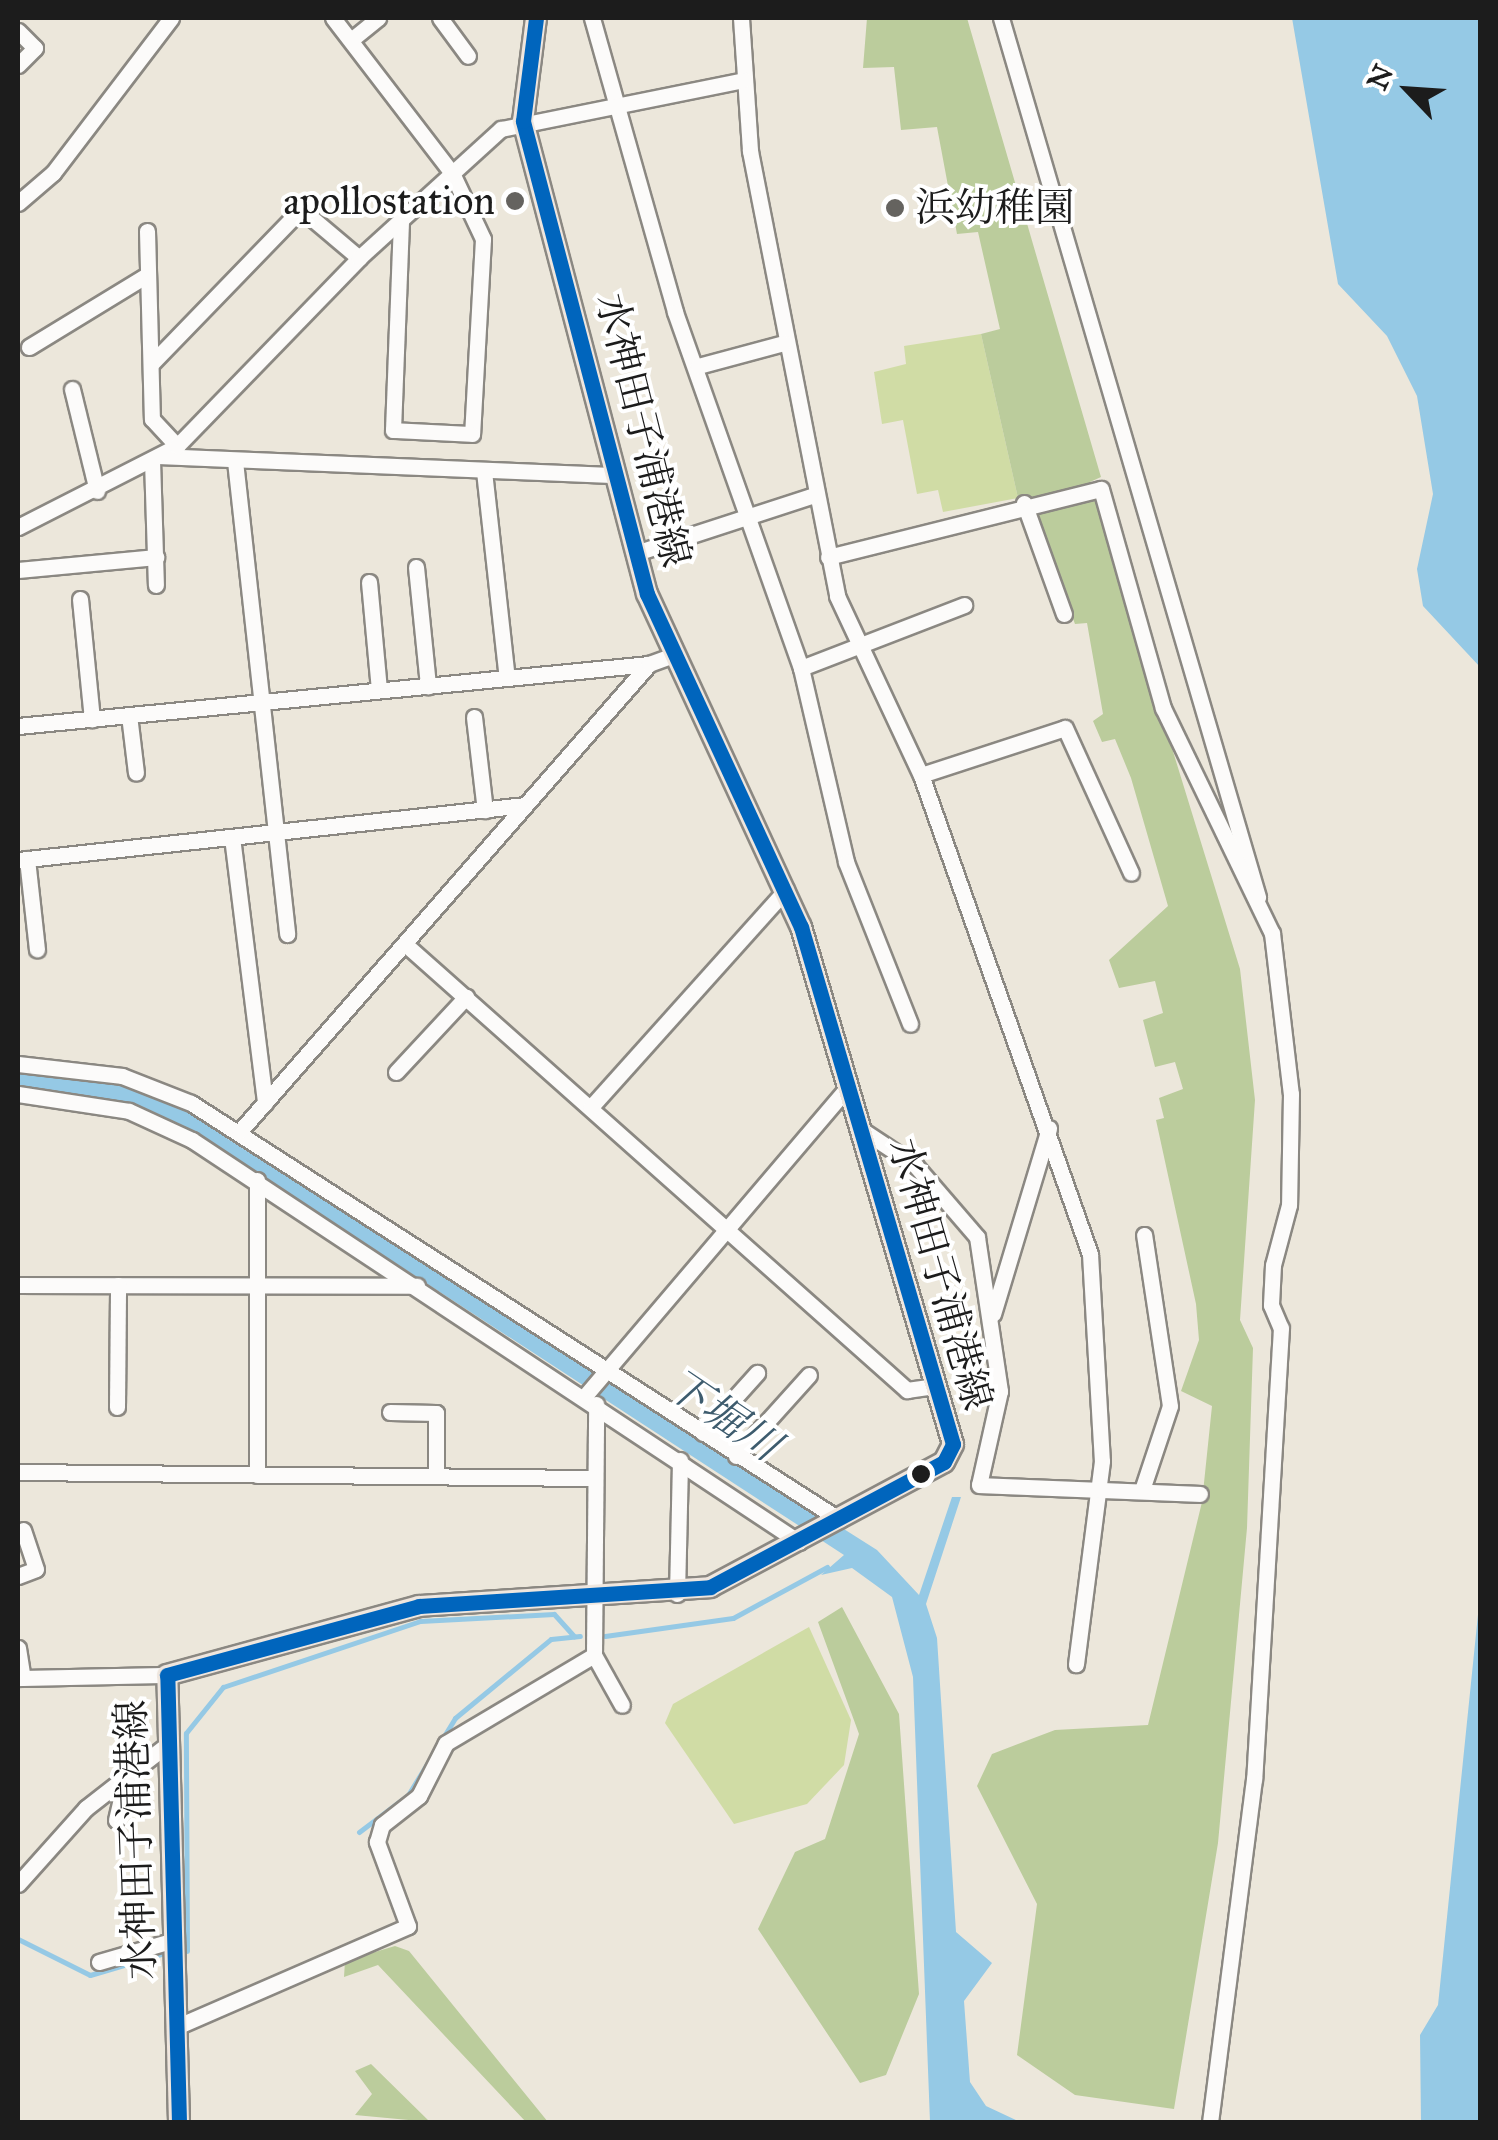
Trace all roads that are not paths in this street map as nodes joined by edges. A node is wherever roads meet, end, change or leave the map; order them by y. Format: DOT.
graph roads {
  1 [pos="333,18"];
  2 [pos="378,18"];
  3 [pos="440,18"];
  4 [pos="536,18"];
  5 [pos="592,18"];
  6 [pos="741,18"];
  7 [pos="1001,18"];
  8 [pos="165,20"];
  9 [pos="18,31"];
  10 [pos="351,40"];
  11 [pos="468,56"];
  12 [pos="18,65"];
  13 [pos="744,80"];
  14 [pos="622,103"];
  15 [pos="523,121"];
  16 [pos="452,173"];
  17 [pos="18,203"];
  18 [pos="401,217"];
  19 [pos="147,231"];
  20 [pos="359,258"];
  21 [pos="147,276"];
  22 [pos="784,343"];
  23 [pos="29,348"];
  24 [pos="152,363"];
  25 [pos="698,366"];
  26 [pos="72,389"];
  27 [pos="177,446"];
  28 [pos="156,458"];
  29 [pos="235,461"];
  30 [pos="484,470"];
  31 [pos="616,475"];
  32 [pos="97,490"];
  33 [pos="814,496"];
  34 [pos="1024,503"];
  35 [pos="748,511"];
  36 [pos="18,527"];
  37 [pos="636,553"];
  38 [pos="156,557"];
  39 [pos="828,557"];
  40 [pos="416,567"];
  41 [pos="18,570"];
  42 [pos="368,582"];
  43 [pos="156,584"];
  44 [pos="80,599"];
  45 [pos="964,605"];
  46 [pos="1064,614"];
  47 [pos="860,645"];
  48 [pos="671,656"];
  49 [pos="649,664"];
  50 [pos="801,668"];
  51 [pos="507,678"];
  52 [pos="428,686"];
  53 [pos="379,690"];
  54 [pos="261,702"];
  55 [pos="129,715"];
  56 [pos="474,717"];
  57 [pos="92,719"];
  58 [pos="18,726"];
  59 [pos="136,773"];
  60 [pos="922,775"];
  61 [pos="525,806"];
  62 [pos="486,810"];
  63 [pos="274,833"];
  64 [pos="232,837"];
  65 [pos="22,860"];
  66 [pos="1131,874"];
  67 [pos="786,890"];
  68 [pos="1258,901"];
  69 [pos="286,934"];
  70 [pos="405,944"];
  71 [pos="37,949"];
  72 [pos="466,997"];
  73 [pos="910,1024"];
  74 [pos="18,1064"];
  75 [pos="396,1072"];
  76 [pos="849,1086"];
  77 [pos="18,1094"];
  78 [pos="265,1102"];
  79 [pos="591,1107"];
  80 [pos="1049,1128"];
  81 [pos="862,1130"];
  82 [pos="240,1131"];
  83 [pos="257,1180"];
  84 [pos="724,1224"];
  85 [pos="1144,1235"];
  86 [pos="18,1285"];
  87 [pos="118,1285"];
  88 [pos="256,1286"];
  89 [pos="417,1286"];
  90 [pos="994,1314"];
  91 [pos="602,1367"];
  92 [pos="757,1373"];
  93 [pos="808,1375"];
  94 [pos="936,1386"];
  95 [pos="590,1400"];
  96 [pos="117,1407"];
  97 [pos="390,1412"];
  98 [pos="702,1434"];
  99 [pos="736,1456"];
  100 [pos="680,1460"];
  101 [pos="18,1472"];
  102 [pos="257,1474"];
  103 [pos="436,1476"];
  104 [pos="592,1478"];
  105 [pos="1094,1484"];
  106 [pos="1143,1488"];
  107 [pos="1200,1494"];
  108 [pos="837,1521"];
  109 [pos="23,1530"];
  110 [pos="804,1539"];
  111 [pos="18,1576"];
  112 [pos="677,1594"];
  113 [pos="592,1600"];
  114 [pos="18,1648"];
  115 [pos="594,1655"];
  116 [pos="1076,1664"];
  117 [pos="167,1675"];
  118 [pos="20,1678"];
  119 [pos="622,1705"];
  120 [pos="168,1744"];
  121 [pos="126,1777"];
  122 [pos="116,1820"];
  123 [pos="18,1884"];
  124 [pos="174,1940"];
  125 [pos="100,1962"];
  126 [pos="176,2028"];
  127 [pos="178,2122"];
  128 [pos="1210,2122"];
  1 -- 10 [label="street"];
  2 -- 10 [label="street"];
  3 -- 11 [label="street"];
  4 -- 15 [label="main road, 水神田子浦港線"];
  5 -- 14 [label="street"];
  6 -- 13 [label="street"];
  7 -- 68 [label="street"];
  8 -- 17 [label="street"];
  9 -- 12 [label="street"];
  10 -- 16 [label="street"];
  13 -- 14 [label="street"];
  13 -- 22 [label="street"];
  14 -- 15 [label="street"];
  14 -- 25 [label="street"];
  15 -- 16 [label="street"];
  15 -- 31 [label="main road, 水神田子浦港線"];
  16 -- 18 [label="street"];
  16 -- 18 [label="street"];
  18 -- 20 [label="street"];
  19 -- 21 [label="street"];
  20 -- 24 [label="street"];
  20 -- 27 [label="street"];
  21 -- 23 [label="street"];
  21 -- 24 [label="street"];
  22 -- 25 [label="street"];
  22 -- 33 [label="street"];
  24 -- 27 [label="street"];
  25 -- 35 [label="street"];
  26 -- 32 [label="street"];
  27 -- 28 [label="street"];
  28 -- 29 [label="street"];
  28 -- 32 [label="street"];
  28 -- 38 [label="street"];
  29 -- 30 [label="street"];
  29 -- 54 [label="street"];
  30 -- 31 [label="street"];
  30 -- 51 [label="street"];
  31 -- 37 [label="main road, 水神田子浦港線"];
  32 -- 36 [label="street"];
  33 -- 35 [label="street"];
  33 -- 39 [label="street"];
  34 -- 39 [label="street"];
  34 -- 46 [label="street"];
  34 -- 68 [label="street"];
  35 -- 37 [label="street"];
  35 -- 50 [label="street"];
  37 -- 48 [label="main road, 水神田子浦港線"];
  38 -- 41 [label="street"];
  38 -- 43 [label="street"];
  39 -- 47 [label="street"];
  40 -- 52 [label="street"];
  42 -- 53 [label="street"];
  44 -- 57 [label="street"];
  45 -- 47 [label="street"];
  47 -- 50 [label="street"];
  47 -- 60 [label="street"];
  48 -- 49 [label="street"];
  48 -- 67 [label="main road, 水神田子浦港線"];
  49 -- 51 [label="street"];
  49 -- 61 [label="street"];
  50 -- 73 [label="street"];
  51 -- 52 [label="street"];
  52 -- 53 [label="street"];
  53 -- 54 [label="street"];
  54 -- 55 [label="street"];
  54 -- 63 [label="street"];
  55 -- 57 [label="street"];
  55 -- 59 [label="street"];
  56 -- 62 [label="street"];
  57 -- 58 [label="street"];
  60 -- 66 [label="street"];
  60 -- 80 [label="street"];
  61 -- 62 [label="street"];
  61 -- 70 [label="street"];
  62 -- 63 [label="street"];
  63 -- 64 [label="street"];
  63 -- 69 [label="street"];
  64 -- 65 [label="street"];
  64 -- 78 [label="street"];
  65 -- 71 [label="street"];
  67 -- 76 [label="main road, 水神田子浦港線"];
  67 -- 79 [label="street"];
  68 -- 128 [label="street"];
  70 -- 72 [label="street"];
  70 -- 78 [label="street"];
  72 -- 75 [label="street"];
  72 -- 79 [label="street"];
  74 -- 82 [label="street"];
  76 -- 81 [label="main road, 水神田子浦港線"];
  76 -- 84 [label="street"];
  77 -- 83 [label="street"];
  78 -- 82 [label="street"];
  79 -- 84 [label="street"];
  80 -- 90 [label="street"];
  80 -- 105 [label="street"];
  81 -- 90 [label="street"];
  81 -- 94 [label="main road, 水神田子浦港線"];
  82 -- 91 [label="street"];
  83 -- 88 [label="street"];
  83 -- 89 [label="street"];
  84 -- 91 [label="street"];
  84 -- 94 [label="street"];
  85 -- 106 [label="street"];
  86 -- 87 [label="street"];
  87 -- 88 [label="street"];
  87 -- 96 [label="street"];
  88 -- 89 [label="street"];
  88 -- 102 [label="street"];
  89 -- 95 [label="street"];
  90 -- 105 [label="street"];
  91 -- 95 [label="street"];
  91 -- 98 [label="street"];
  92 -- 98 [label="street"];
  93 -- 99 [label="street"];
  94 -- 108 [label="main road, 水神田子浦港線"];
  95 -- 100 [label="street"];
  95 -- 104 [label="street"];
  97 -- 103 [label="street"];
  98 -- 99 [label="street"];
  99 -- 108 [label="street"];
  100 -- 110 [label="street"];
  100 -- 112 [label="street"];
  101 -- 102 [label="street"];
  102 -- 103 [label="street"];
  103 -- 104 [label="street"];
  104 -- 113 [label="street"];
  105 -- 106 [label="street"];
  105 -- 116 [label="street"];
  106 -- 107 [label="street"];
  108 -- 110 [label="main road, 水神田子浦港線"];
  109 -- 111 [label="street"];
  110 -- 112 [label="main road, 水神田子浦港線"];
  112 -- 113 [label="main road, 水神田子浦港線"];
  113 -- 115 [label="street"];
  113 -- 117 [label="main road, 水神田子浦港線"];
  114 -- 118 [label="street"];
  115 -- 119 [label="street"];
  115 -- 126 [label="street"];
  117 -- 118 [label="street"];
  117 -- 120 [label="main road, 水神田子浦港線"];
  120 -- 121 [label="street"];
  120 -- 124 [label="main road, 水神田子浦港線"];
  121 -- 122 [label="street"];
  121 -- 123 [label="street"];
  124 -- 125 [label="street"];
  124 -- 126 [label="main road, 水神田子浦港線"];
  126 -- 127 [label="main road, 水神田子浦港線"];
}
